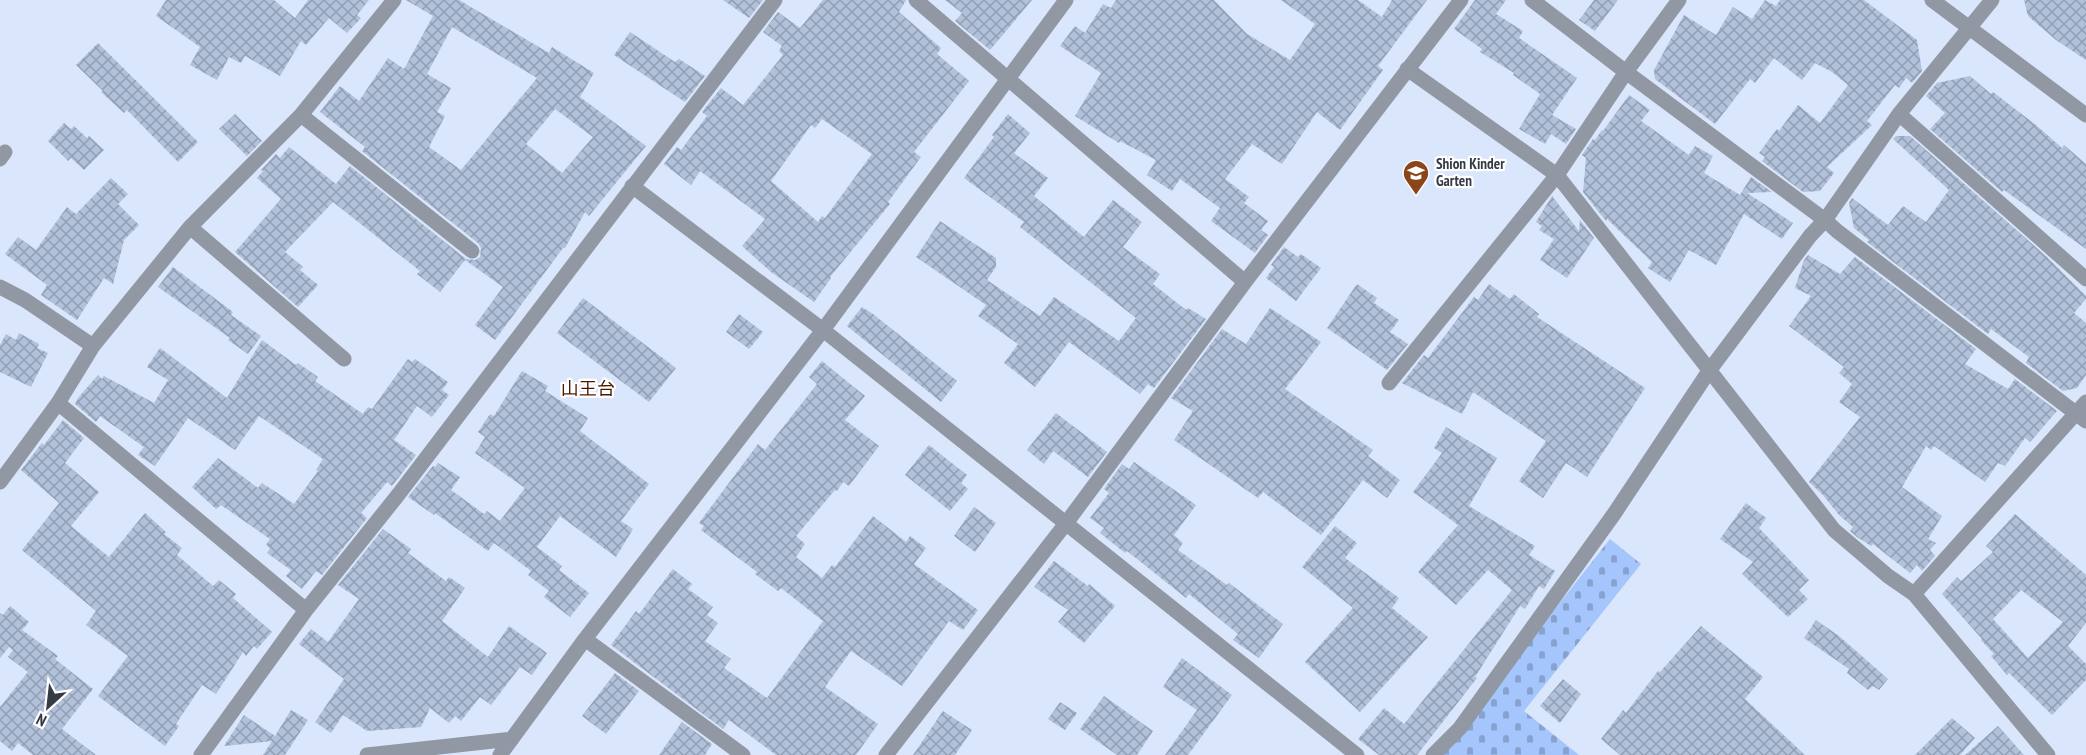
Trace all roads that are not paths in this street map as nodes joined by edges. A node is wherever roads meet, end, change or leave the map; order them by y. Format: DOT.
graph roads {
  1 [pos="393,0"];
  2 [pos="775,0"];
  3 [pos="916,0"];
  4 [pos="1066,0"];
  5 [pos="1461,0"];
  6 [pos="1532,0"];
  7 [pos="1679,0"];
  8 [pos="1932,0"];
  9 [pos="1992,0"];
  10 [pos="1970,29"];
  11 [pos="1407,69"];
  12 [pos="1626,72"];
  13 [pos="1007,79"];
  14 [pos="1899,114"];
  15 [pos="301,115"];
  16 [pos="2086,115"];
  17 [pos="1557,175"];
  18 [pos="632,186"];
  19 [pos="1825,220"];
  20 [pos="189,227"];
  21 [pos="472,251"];
  22 [pos="2086,279"];
  23 [pos="1245,282"];
  24 [pos="0,287"];
  25 [pos="823,330"];
  26 [pos="93,346"];
  27 [pos="344,359"];
  28 [pos="1709,371"];
  29 [pos="1389,382"];
  30 [pos="58,403"];
  31 [pos="2083,412"];
  32 [pos="0,482"];
  33 [pos="1066,522"];
  34 [pos="1914,594"];
  35 [pos="306,610"];
  36 [pos="585,639"];
  37 [pos="512,740"];
  38 [pos="201,755"];
  39 [pos="367,755"];
  40 [pos="500,755"];
  41 [pos="744,755"];
  42 [pos="886,755"];
  43 [pos="1357,755"];
  44 [pos="1433,755"];
  45 [pos="2048,755"];
  1 -- 15 [label="street"];
  2 -- 18 [label="street"];
  3 -- 13 [label="street"];
  4 -- 13 [label="street"];
  5 -- 11 [label="street"];
  6 -- 12 [label="street"];
  7 -- 12 [label="street"];
  8 -- 10 [label="street"];
  9 -- 10 [label="street"];
  10 -- 14 [label="street"];
  10 -- 16 [label="street"];
  11 -- 17 [label="street"];
  11 -- 23 [label="street"];
  12 -- 17 [label="street"];
  12 -- 19 [label="street"];
  13 -- 23 [label="street"];
  13 -- 25 [label="street"];
  14 -- 19 [label="street"];
  14 -- 22 [label="street"];
  15 -- 20 [label="street"];
  15 -- 21 [label="street"];
  17 -- 28 [label="street"];
  17 -- 29 [label="street"];
  18 -- 25 [label="street"];
  18 -- 35 [label="street"];
  19 -- 28 [label="street"];
  19 -- 31 [label="street"];
  20 -- 26 [label="street"];
  20 -- 27 [label="street"];
  23 -- 33 [label="street"];
  24 -- 26 [label="street"];
  25 -- 33 [label="street"];
  25 -- 36 [label="street"];
  26 -- 30 [label="street"];
  28 -- 34 [label="street"];
  28 -- 44 [label="street"];
  30 -- 32 [label="street"];
  30 -- 35 [label="street"];
  31 -- 34 [label="street"];
  33 -- 42 [label="street"];
  33 -- 43 [label="street"];
  34 -- 45 [label="street"];
  35 -- 38 [label="street"];
  36 -- 37 [label="street"];
  36 -- 41 [label="street"];
  37 -- 39 [label="street"];
  37 -- 40 [label="street"];
}
